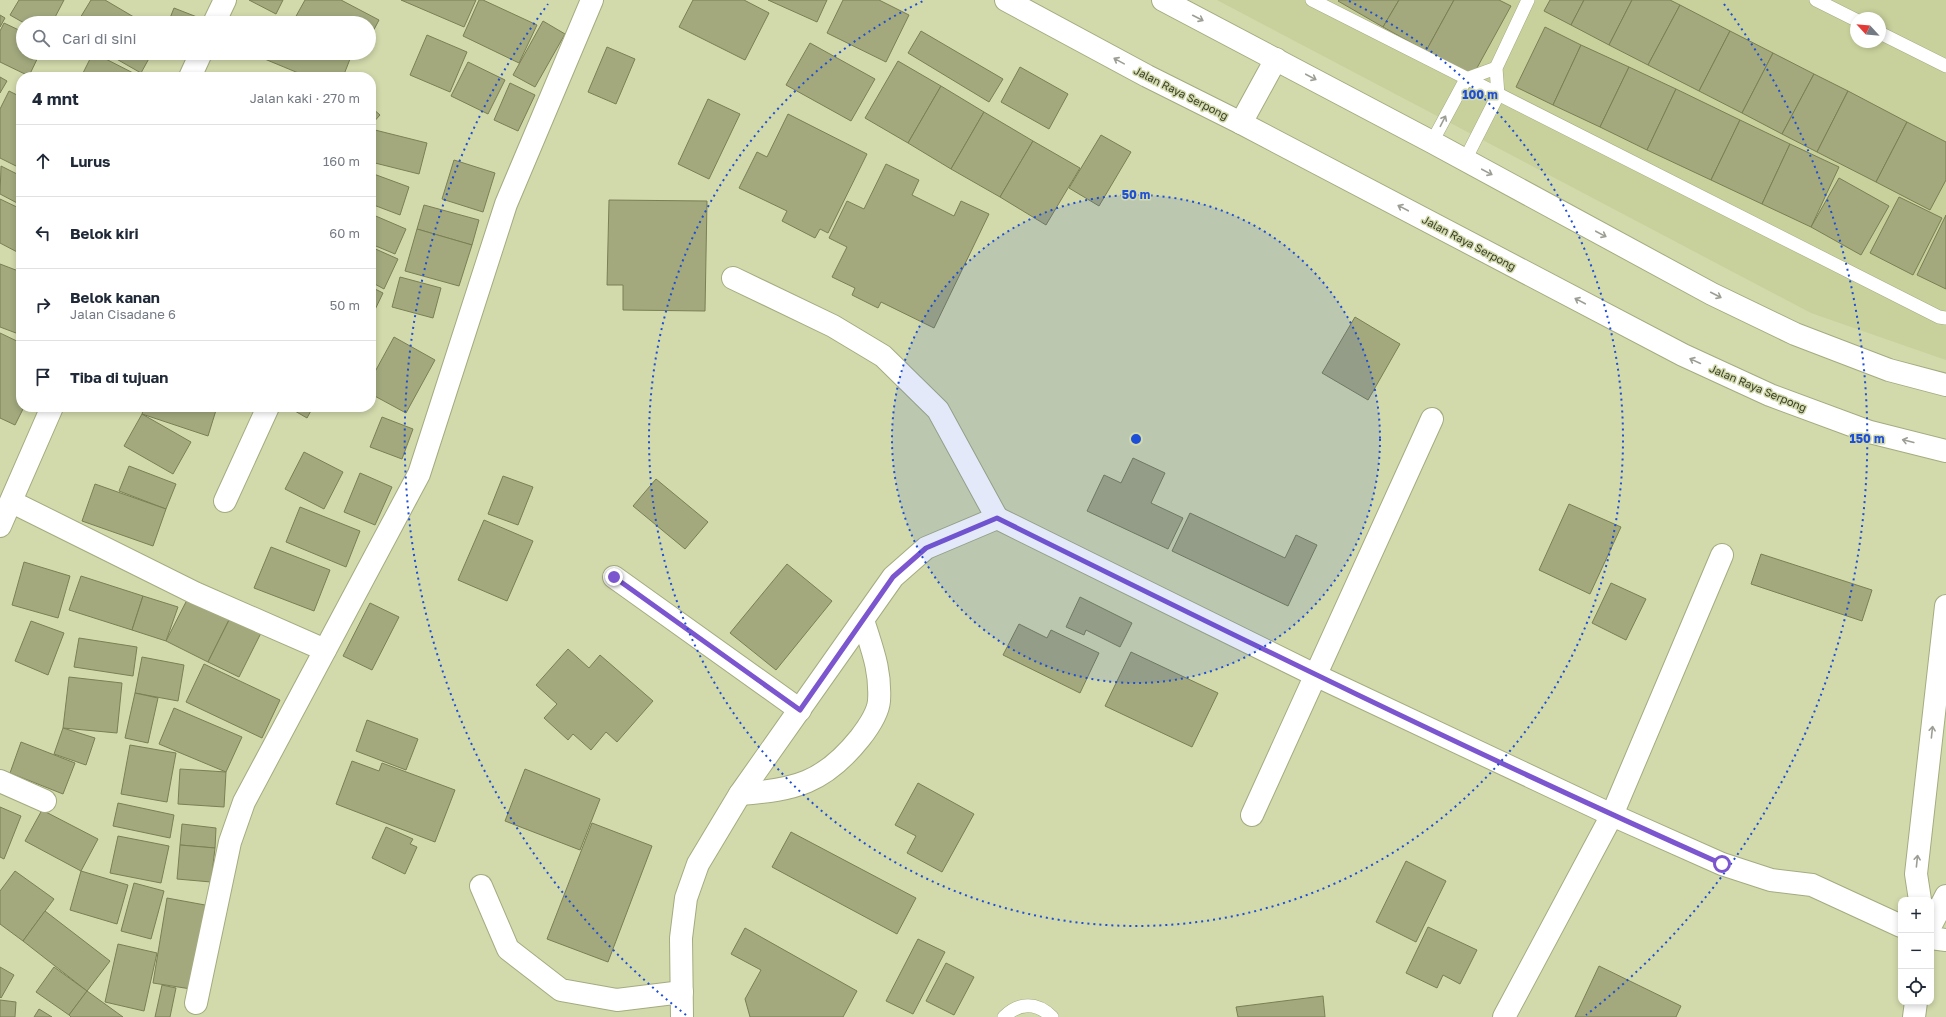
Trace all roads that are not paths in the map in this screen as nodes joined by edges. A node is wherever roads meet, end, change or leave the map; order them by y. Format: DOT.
graph roads {
  1 [pos="225,0"];
  2 [pos="592,0"];
  3 [pos="1006,0"];
  4 [pos="1163,0"];
  5 [pos="1312,0"];
  6 [pos="1528,0"];
  7 [pos="1816,0"];
  8 [pos="217,16"];
  9 [pos="1850,17"];
  10 [pos="1886,36"];
  11 [pos="1276,59"];
  12 [pos="198,60"];
  13 [pos="1946,66"];
  14 [pos="1496,68"];
  15 [pos="192,72"];
  16 [pos="1466,79"];
  17 [pos="1498,95"];
  18 [pos="1240,124"];
  19 [pos="1432,142"];
  20 [pos="1465,160"];
  21 [pos="733,278"];
  22 [pos="1946,318"];
  23 [pos="1946,385"];
  24 [pos="50,412"];
  25 [pos="266,412"];
  26 [pos="1432,420"];
  27 [pos="1946,451"];
  28 [pos="225,501"];
  29 [pos="12,502"];
  30 [pos="997,518"];
  31 [pos="0,526"];
  32 [pos="1722,555"];
  33 [pos="614,577"];
  34 [pos="1946,606"];
  35 [pos="863,620"];
  36 [pos="325,650"];
  37 [pos="1316,675"];
  38 [pos="800,710"];
  39 [pos="0,781"];
  40 [pos="740,794"];
  41 [pos="45,801"];
  42 [pos="1252,815"];
  43 [pos="1612,815"];
  44 [pos="481,886"];
  45 [pos="1946,896"];
  46 [pos="1920,897"];
  47 [pos="1934,919"];
  48 [pos="1898,925"];
  49 [pos="1934,938"];
  50 [pos="1946,940"];
  51 [pos="682,992"];
  52 [pos="196,1003"];
  53 [pos="1916,1005"];
  54 [pos="682,1017"];
  55 [pos="1004,1017"];
  56 [pos="1052,1017"];
  57 [pos="1504,1017"];
  58 [pos="1914,1017"];
  1 -- 8 [label="street"];
  2 -- 36 [label="street"];
  18 -- 3 [label="street, Jalan Raya Serpong, one-way"];
  4 -- 11 [label="street, one-way"];
  5 -- 16 [label="lane"];
  6 -- 14 [label="lane"];
  7 -- 9 [label="lane"];
  10 -- 13 [label="lane"];
  11 -- 18 [label="street"];
  11 -- 19 [label="street, one-way"];
  12 -- 15 [label="street"];
  14 -- 16 [label="lane"];
  14 -- 17 [label="lane"];
  16 -- 17 [label="lane"];
  19 -- 16 [label="lane, one-way"];
  17 -- 20 [label="lane"];
  17 -- 22 [label="lane"];
  27 -- 18 [label="street, Jalan Raya Serpong, one-way"];
  19 -- 20 [label="street"];
  20 -- 23 [label="street, one-way"];
  21 -- 30 [label="street"];
  24 -- 29 [label="street"];
  25 -- 28 [label="street"];
  26 -- 37 [label="street"];
  29 -- 31 [label="street"];
  29 -- 36 [label="street"];
  30 -- 35 [label="street"];
  30 -- 37 [label="street"];
  32 -- 43 [label="street"];
  33 -- 38 [label="street"];
  46 -- 34 [label="street, one-way"];
  35 -- 38 [label="street"];
  35 -- 40 [label="street"];
  36 -- 52 [label="street"];
  37 -- 42 [label="street"];
  37 -- 43 [label="street"];
  38 -- 40 [label="street"];
  39 -- 41 [label="street"];
  40 -- 51 [label="street"];
  43 -- 48 [label="street"];
  43 -- 57 [label="street"];
  44 -- 51 [label="street"];
  45 -- 47 [label="street"];
  49 -- 50 [label="street"];
  51 -- 54 [label="street"];
  53 -- 58 [label="street"];
  55 -- 56 [label="lane"];
}
